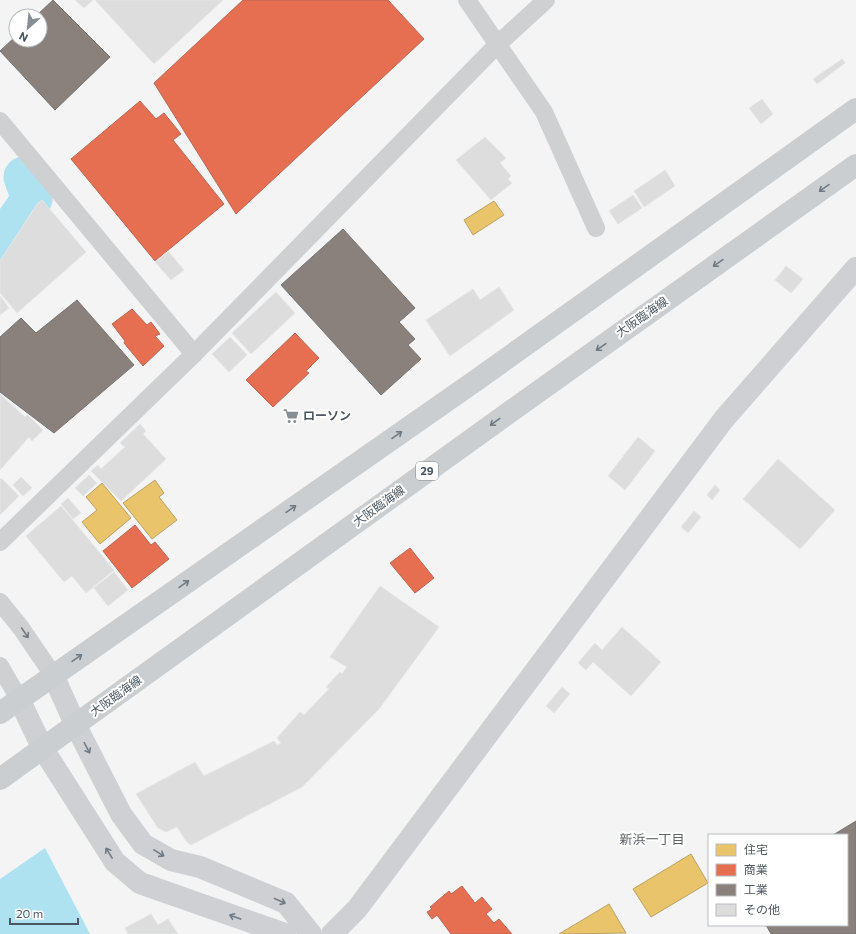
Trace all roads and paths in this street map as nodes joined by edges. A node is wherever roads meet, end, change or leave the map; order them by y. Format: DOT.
graph roads {
  1 [pos="467,0"];
  2 [pos="546,0"];
  3 [pos="497,45"];
  4 [pos="856,109"];
  5 [pos="0,122"];
  6 [pos="856,165"];
  7 [pos="596,228"];
  8 [pos="856,268"];
  9 [pos="194,354"];
  10 [pos="0,542"];
  11 [pos="0,602"];
  12 [pos="0,666"];
  13 [pos="53,675"];
  14 [pos="19,699"];
  15 [pos="0,713"];
  16 [pos="76,726"];
  17 [pos="43,749"];
  18 [pos="0,779"];
  19 [pos="285,934"];
  20 [pos="311,934"];
  21 [pos="332,934"];
  1 -- 3 [label="street"];
  2 -- 3 [label="street"];
  3 -- 7 [label="street"];
  3 -- 9 [label="street"];
  13 -- 4 [label="main road, one-way"];
  5 -- 9 [label="street"];
  6 -- 16 [label="main road, 大阪臨海線 / 29, one-way"];
  8 -- 21 [label="street"];
  9 -- 10 [label="street"];
  11 -- 13 [label="street, one-way"];
  12 -- 14 [label="street"];
  13 -- 14 [label="main road"];
  13 -- 16 [label="street"];
  14 -- 15 [label="main road"];
  14 -- 17 [label="street"];
  16 -- 17 [label="main road, 大阪臨海線 / 29"];
  16 -- 20 [label="street, one-way"];
  17 -- 18 [label="main road, 大阪臨海線 / 29"];
  19 -- 17 [label="street, one-way"];
}
